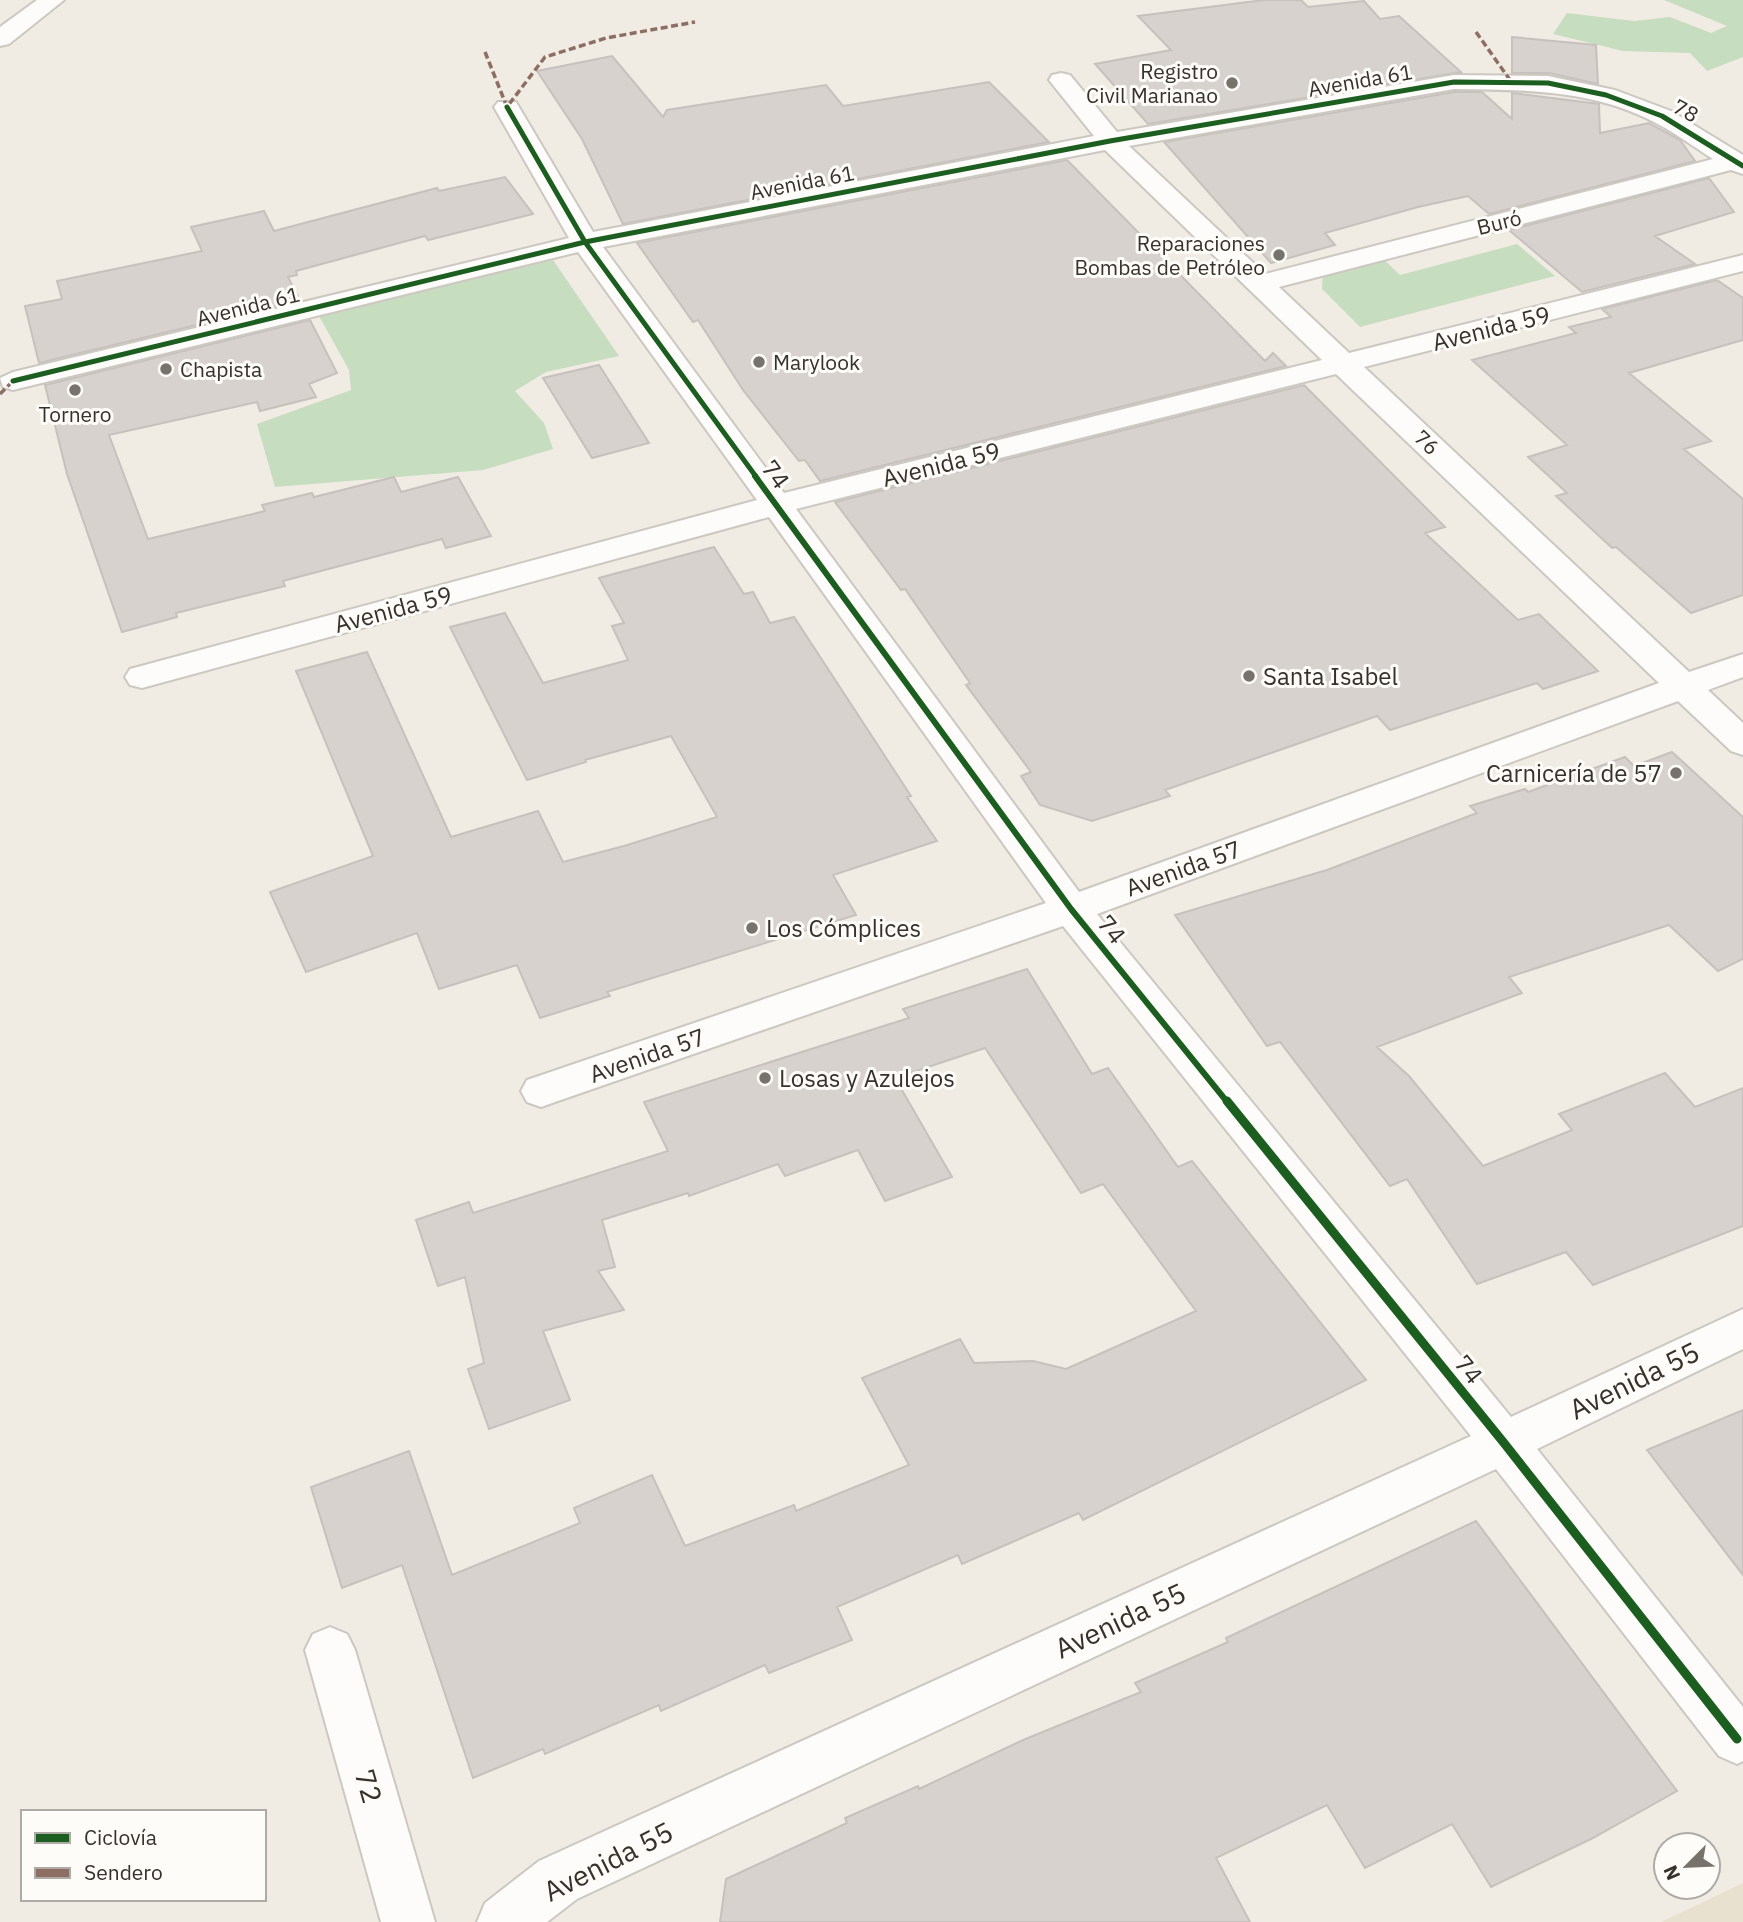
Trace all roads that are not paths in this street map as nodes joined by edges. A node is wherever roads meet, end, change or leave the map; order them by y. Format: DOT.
graph roads {
  1 [pos="52,0"];
  2 [pos="0,39"];
  3 [pos="1061,80"];
  4 [pos="1606,94"];
  5 [pos="507,107"];
  6 [pos="1110,141"];
  7 [pos="1740,164"];
  8 [pos="585,242"];
  9 [pos="1743,263"];
  10 [pos="1262,283"];
  11 [pos="1346,365"];
  12 [pos="13,381"];
  13 [pos="775,505"];
  14 [pos="1743,665"];
  15 [pos="142,677"];
  16 [pos="1682,685"];
  17 [pos="1743,743"];
  18 [pos="1071,909"];
  19 [pos="541,1091"];
  20 [pos="1743,1328"];
  21 [pos="1504,1443"];
  22 [pos="330,1650"];
  23 [pos="1737,1739"];
  24 [pos="408,1922"];
  25 [pos="504,1922"];
  1 -- 2 [label="street"];
  3 -- 6 [label="street, 76"];
  4 -- 6 [label="street, Avenida 61"];
  4 -- 7 [label="street, 78"];
  5 -- 8 [label="street, 74"];
  6 -- 8 [label="street, Avenida 61"];
  6 -- 10 [label="street, 76"];
  7 -- 10 [label="street, Buró"];
  8 -- 12 [label="street, Avenida 61"];
  8 -- 13 [label="street, 74"];
  9 -- 11 [label="street, Avenida 59"];
  10 -- 11 [label="street, 76"];
  11 -- 13 [label="street, Avenida 59"];
  11 -- 16 [label="street, 76"];
  13 -- 15 [label="street, Avenida 59"];
  13 -- 18 [label="street, 74"];
  14 -- 16 [label="street, Avenida 57"];
  16 -- 17 [label="street, 76"];
  16 -- 18 [label="street, Avenida 57"];
  18 -- 19 [label="street, Avenida 57"];
  18 -- 21 [label="street, 74"];
  20 -- 21 [label="street, Avenida 55"];
  21 -- 23 [label="street, 74"];
  21 -- 25 [label="street, Avenida 55"];
  22 -- 24 [label="street, 72"];
}
